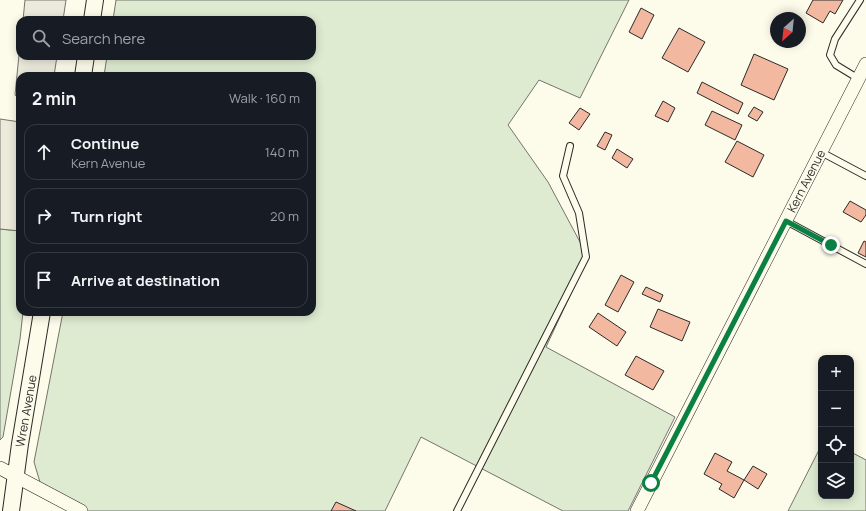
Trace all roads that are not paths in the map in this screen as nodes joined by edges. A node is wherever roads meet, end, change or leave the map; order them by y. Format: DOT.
graph roads {
  1 [pos="95,0"];
  2 [pos="860,0"];
  3 [pos="93,16"];
  4 [pos="85,60"];
  5 [pos="866,64"];
  6 [pos="84,72"];
  7 [pos="859,79"];
  8 [pos="570,146"];
  9 [pos="821,152"];
  10 [pos="866,176"];
  11 [pos="786,221"];
  12 [pos="866,264"];
  13 [pos="41,316"];
  14 [pos="0,468"];
  15 [pos="15,476"];
  16 [pos="11,511"];
  17 [pos="81,511"];
  18 [pos="457,511"];
  19 [pos="637,511"];
  1 -- 3 [label="street"];
  2 -- 7 [label="lane"];
  4 -- 6 [label="street"];
  5 -- 7 [label="street, Kern Avenue"];
  7 -- 9 [label="street, Kern Avenue"];
  8 -- 18 [label="lane"];
  9 -- 10 [label="lane"];
  9 -- 11 [label="street, Kern Avenue"];
  11 -- 12 [label="lane"];
  11 -- 19 [label="street, Kern Avenue"];
  13 -- 15 [label="street, Wren Avenue"];
  14 -- 15 [label="street"];
  15 -- 16 [label="street, Wren Avenue"];
  15 -- 17 [label="street"];
}
